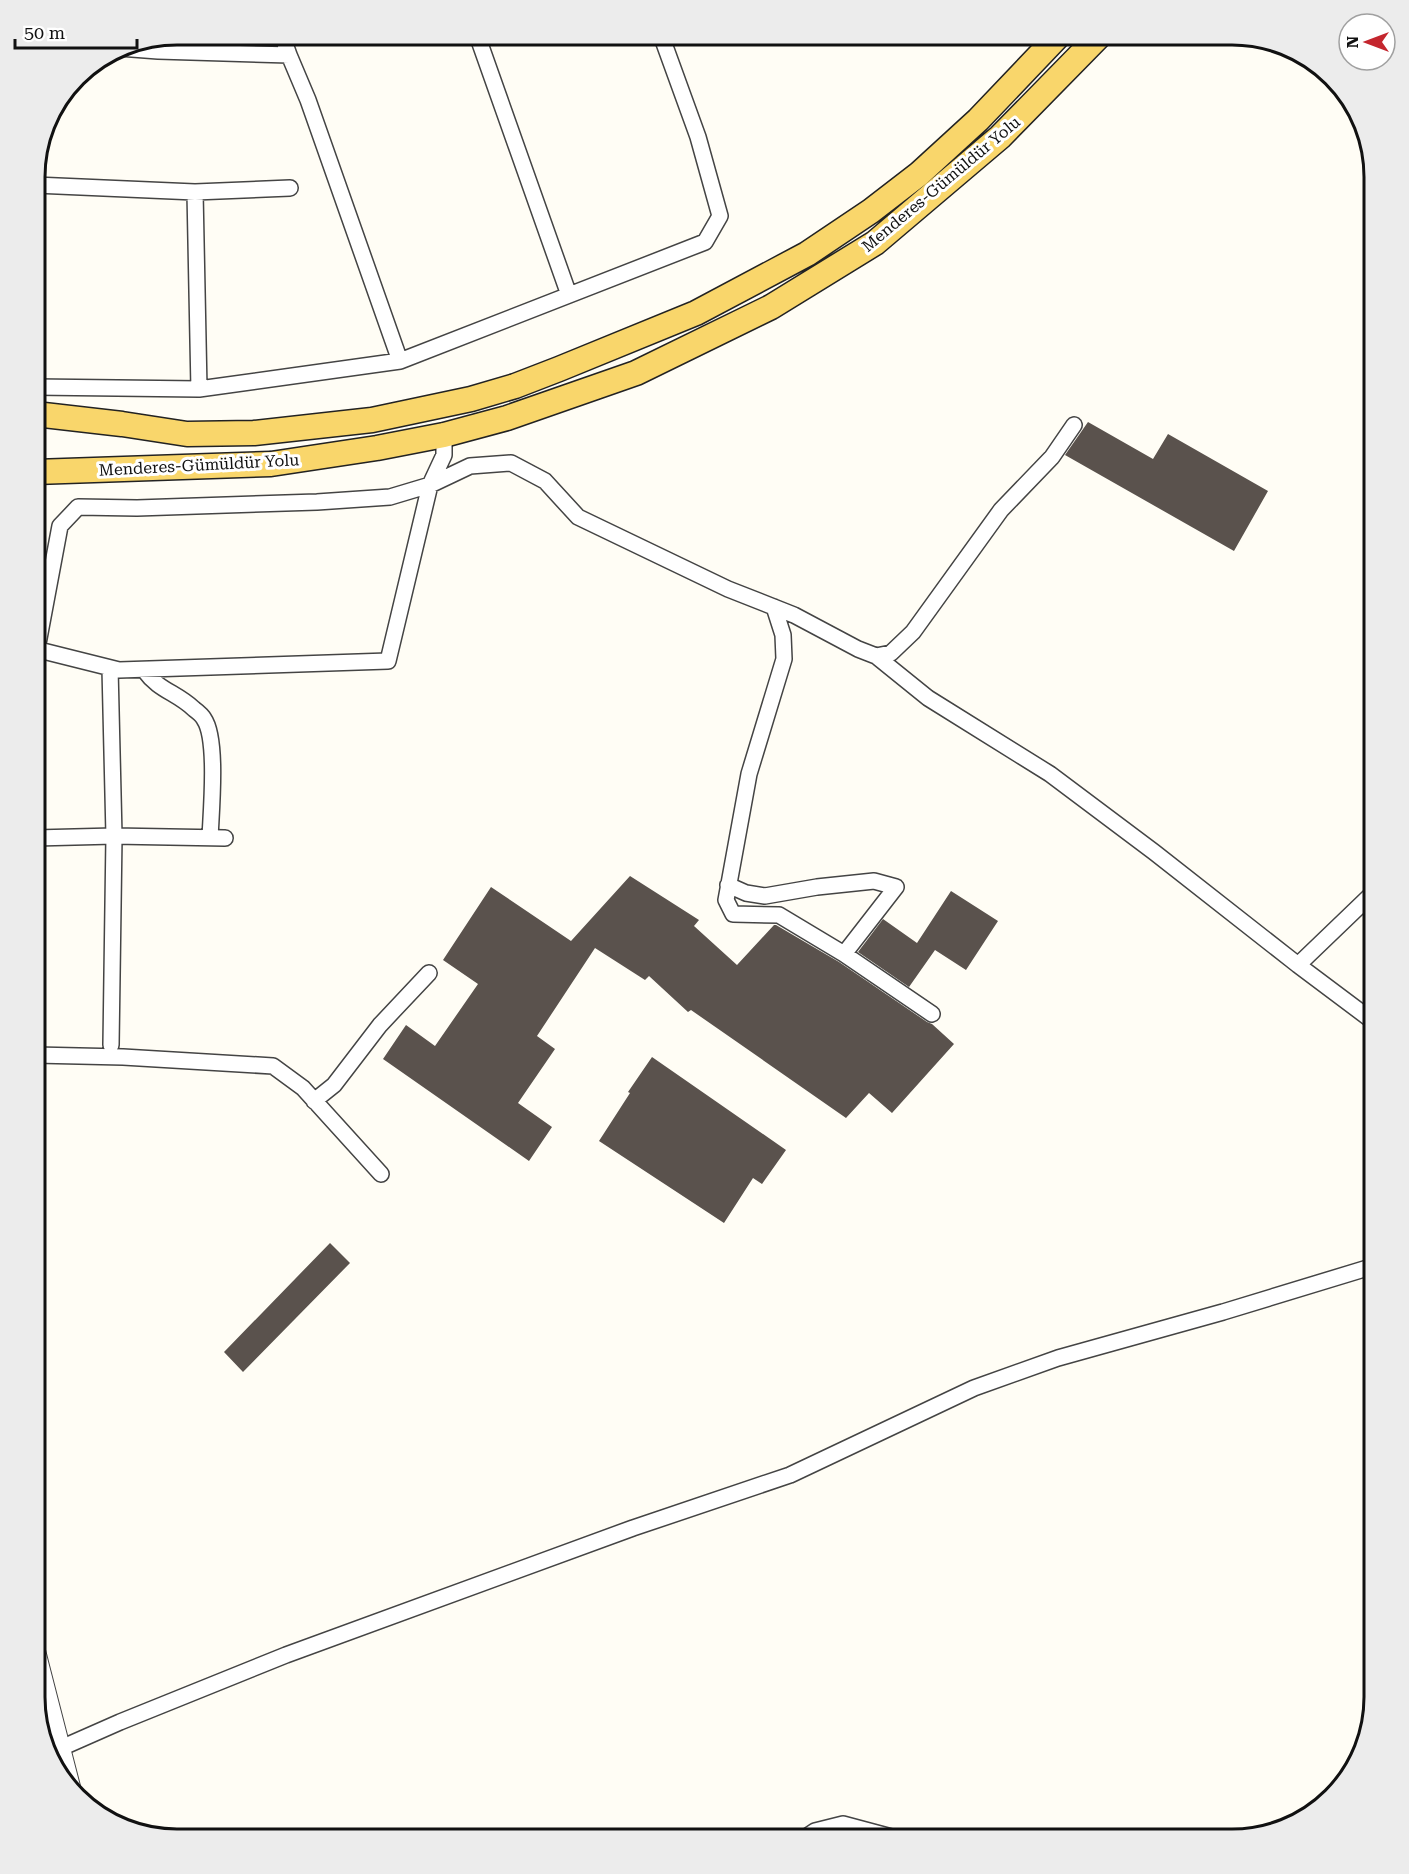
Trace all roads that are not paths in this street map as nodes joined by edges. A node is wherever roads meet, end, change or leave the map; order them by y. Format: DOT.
graph roads {
  1 [pos="286,45"];
  2 [pos="481,45"];
  3 [pos="666,45"];
  4 [pos="1049,45"];
  5 [pos="1090,45"];
  6 [pos="141,50"];
  7 [pos="289,55"];
  8 [pos="45,185"];
  9 [pos="290,188"];
  10 [pos="195,192"];
  11 [pos="569,295"];
  12 [pos="400,360"];
  13 [pos="45,387"];
  14 [pos="199,389"];
  15 [pos="45,415"];
  16 [pos="1074,425"];
  17 [pos="444,435"];
  18 [pos="45,472"];
  19 [pos="430,485"];
  20 [pos="45,603"];
  21 [pos="774,607"];
  22 [pos="45,651"];
  23 [pos="876,656"];
  24 [pos="110,668"];
  25 [pos="144,670"];
  26 [pos="114,836"];
  27 [pos="45,838"];
  28 [pos="729,885"];
  29 [pos="1364,902"];
  30 [pos="844,954"];
  31 [pos="1298,965"];
  32 [pos="429,973"];
  33 [pos="932,1014"];
  34 [pos="1364,1014"];
  35 [pos="111,1045"];
  36 [pos="45,1055"];
  37 [pos="314,1101"];
  38 [pos="381,1174"];
  39 [pos="1364,1269"];
  40 [pos="45,1702"];
  41 [pos="55,1746"];
  42 [pos="56,1750"];
  43 [pos="823,1829"];
  44 [pos="862,1829"];
  1 -- 7 [label="street"];
  2 -- 11 [label="street"];
  3 -- 11 [label="street"];
  4 -- 15 [label="main road, Menderes-Gümüldür Yolu"];
  5 -- 17 [label="main road, Menderes-Gümüldür Yolu"];
  6 -- 7 [label="street"];
  7 -- 12 [label="street"];
  8 -- 10 [label="street"];
  9 -- 10 [label="street"];
  10 -- 14 [label="street"];
  11 -- 12 [label="street"];
  12 -- 14 [label="street"];
  13 -- 14 [label="street"];
  16 -- 23 [label="street"];
  17 -- 18 [label="main road, Menderes-Gümüldür Yolu"];
  17 -- 19 [label="street"];
  19 -- 20 [label="street"];
  19 -- 21 [label="street"];
  19 -- 25 [label="street"];
  21 -- 23 [label="street"];
  21 -- 28 [label="street"];
  22 -- 24 [label="street"];
  23 -- 31 [label="street"];
  24 -- 25 [label="street"];
  24 -- 26 [label="street"];
  25 -- 26 [label="street"];
  26 -- 27 [label="street"];
  26 -- 35 [label="street"];
  28 -- 30 [label="street"];
  28 -- 30 [label="street"];
  29 -- 31 [label="street"];
  30 -- 33 [label="street"];
  31 -- 34 [label="street"];
  32 -- 37 [label="street"];
  36 -- 37 [label="street"];
  37 -- 38 [label="street"];
  39 -- 42 [label="street"];
  40 -- 41 [label="street"];
  43 -- 44 [label="street"];
}
